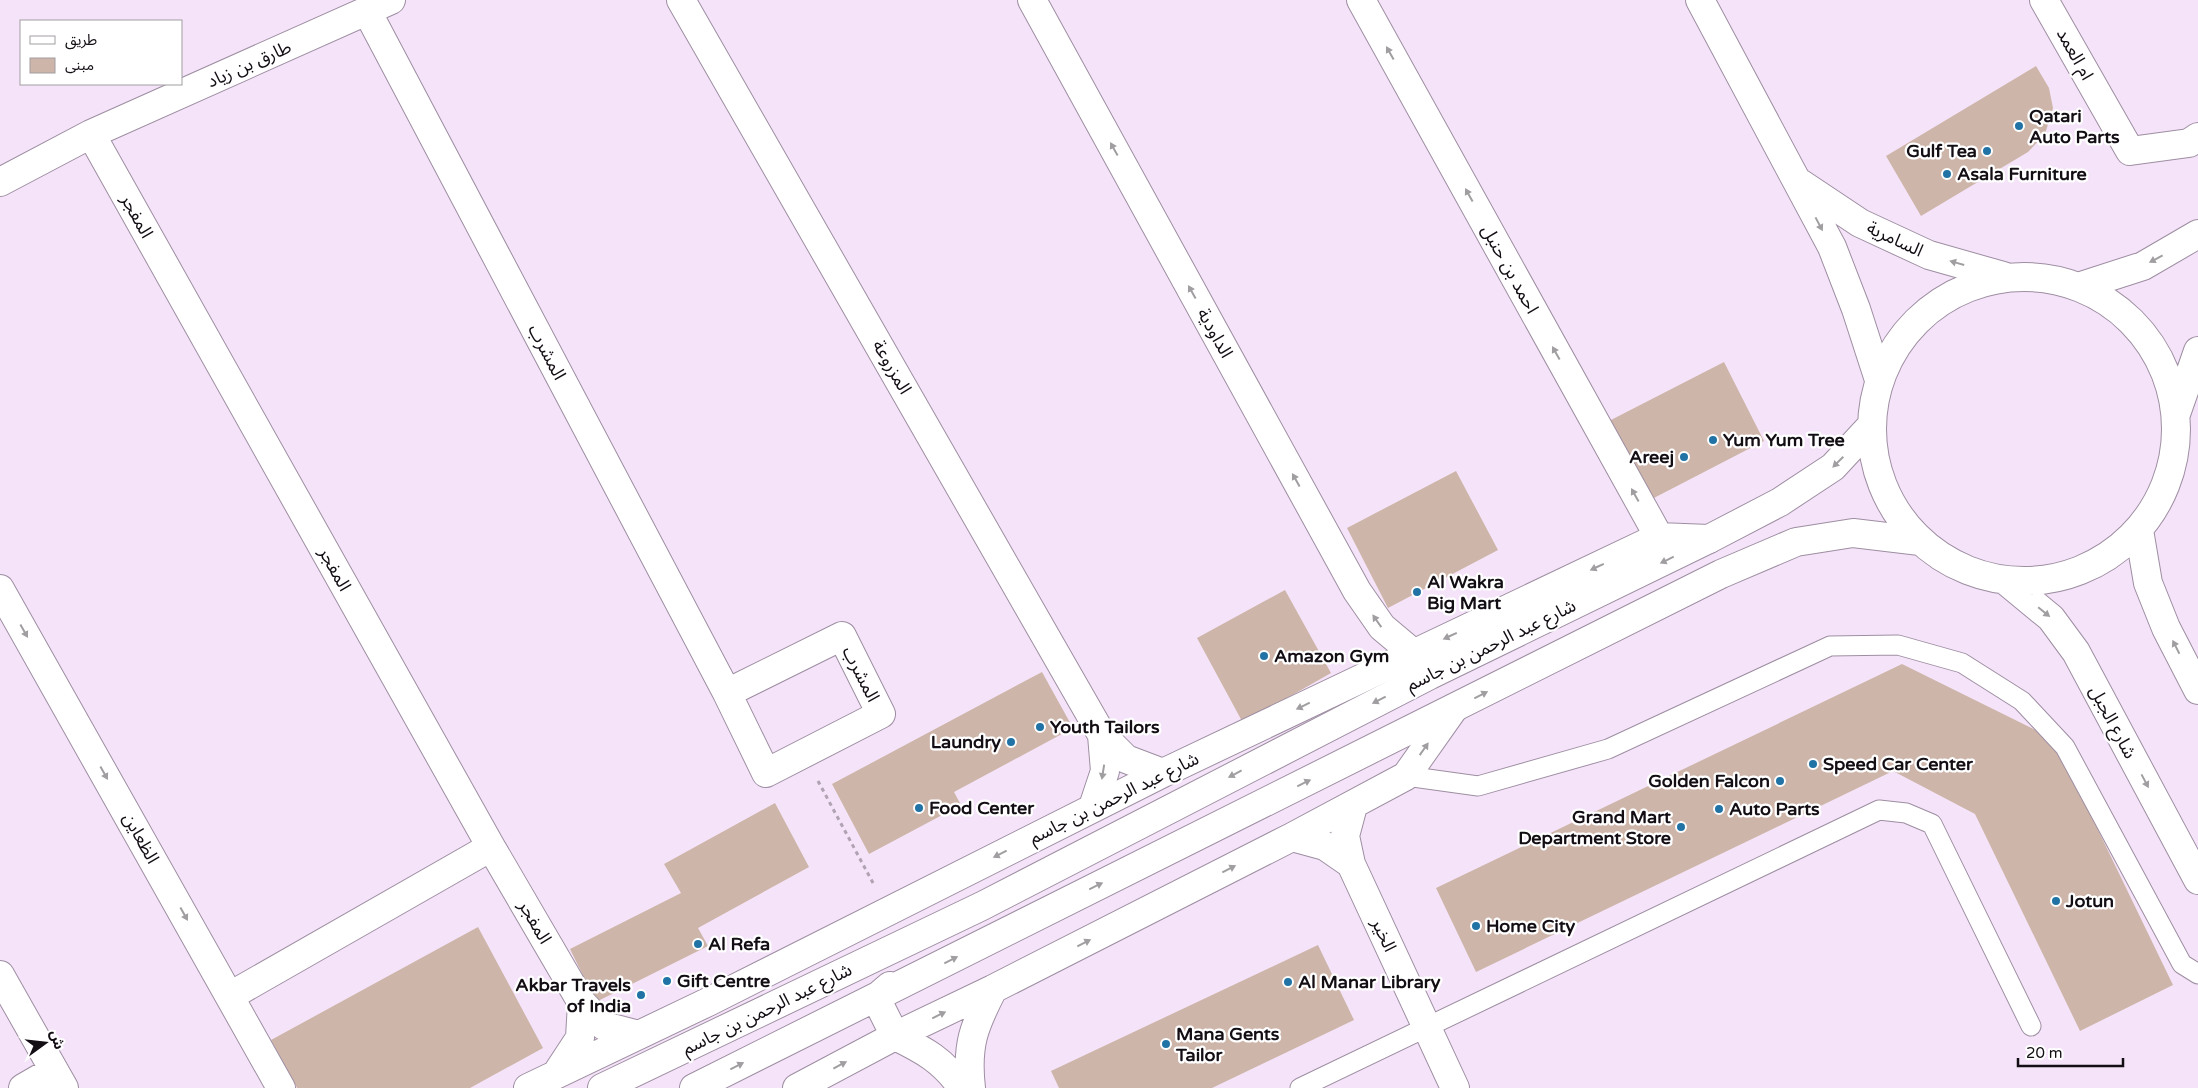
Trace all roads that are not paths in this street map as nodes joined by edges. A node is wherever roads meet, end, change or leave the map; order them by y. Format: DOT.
graph roads {
  1 [pos="681,0"];
  2 [pos="1032,0"];
  3 [pos="1361,0"];
  4 [pos="1700,0"];
  5 [pos="2044,0"];
  6 [pos="379,6"];
  7 [pos="91,134"];
  8 [pos="2198,137"];
  9 [pos="1797,180"];
  10 [pos="0,182"];
  11 [pos="2198,234"];
  12 [pos="2003,276"];
  13 [pos="2081,286"];
  14 [pos="2198,351"];
  15 [pos="1879,380"];
  16 [pos="2176,414"];
  17 [pos="1871,426"];
  18 [pos="2138,530"];
  19 [pos="1659,537"];
  20 [pos="1709,539"];
  21 [pos="1920,541"];
  22 [pos="2006,581"];
  23 [pos="0,589"];
  24 [pos="1413,653"];
  25 [pos="2198,690"];
  26 [pos="727,693"];
  27 [pos="1454,708"];
  28 [pos="1102,735"];
  29 [pos="1163,772"];
  30 [pos="1406,776"];
  31 [pos="1353,806"];
  32 [pos="1093,807"];
  33 [pos="1292,837"];
  34 [pos="491,848"];
  35 [pos="1350,864"];
  36 [pos="2198,880"];
  37 [pos="982,906"];
  38 [pos="2198,974"];
  39 [pos="0,975"];
  40 [pos="993,989"];
  41 [pos="230,996"];
  42 [pos="876,998"];
  43 [pos="582,1003"];
  44 [pos="2031,1026"];
  45 [pos="1426,1027"];
  46 [pos="639,1035"];
  47 [pos="895,1036"];
  48 [pos="557,1073"];
  49 [pos="59,1079"];
  50 [pos="23,1088"];
  51 [pos="281,1088"];
  52 [pos="528,1088"];
  53 [pos="602,1088"];
  54 [pos="694,1088"];
  55 [pos="797,1088"];
  56 [pos="962,1088"];
  57 [pos="970,1088"];
  58 [pos="1300,1088"];
  59 [pos="1454,1088"];
  1 -- 28 [label="street, المزروعة"];
  24 -- 2 [label="street, الداودية, one-way"];
  19 -- 3 [label="street, احمد بن حنبل, one-way"];
  4 -- 9 [label="street, السامرية"];
  5 -- 8 [label="street, ام العمد"];
  6 -- 7 [label="street, طارق بن زياد"];
  6 -- 26 [label="street, المشرب"];
  7 -- 10 [label="street, طارق بن زياد"];
  7 -- 34 [label="street, المفجر"];
  12 -- 9 [label="street, السامرية, one-way"];
  9 -- 15 [label="street, السامرية, one-way"];
  11 -- 13 [label="street, one-way"];
  12 -- 13 [label="street"];
  12 -- 15 [label="street"];
  13 -- 16 [label="street"];
  14 -- 16 [label="street"];
  15 -- 17 [label="street"];
  16 -- 18 [label="street"];
  17 -- 20 [label="street, شارع عبد الرحمن بن جاسم, one-way"];
  17 -- 21 [label="street"];
  18 -- 22 [label="street"];
  25 -- 18 [label="street, one-way"];
  19 -- 20 [label="street, شارع عبد الرحمن بن جاسم"];
  19 -- 24 [label="street, شارع عبد الرحمن بن جاسم, one-way"];
  20 -- 37 [label="street, شارع عبد الرحمن بن جاسم, one-way"];
  21 -- 22 [label="street"];
  27 -- 21 [label="street, one-way"];
  22 -- 36 [label="street, شارع الجبل, one-way"];
  23 -- 41 [label="street, الظعاين, one-way"];
  24 -- 29 [label="street, شارع عبد الرحمن بن جاسم, one-way"];
  26 -- 26 [label="street, المشرب"];
  30 -- 27 [label="street, one-way"];
  42 -- 27 [label="street, one-way"];
  28 -- 29 [label="street, المزروعة"];
  28 -- 32 [label="street, المزروعة, one-way"];
  29 -- 32 [label="street, شارع عبد الرحمن بن جاسم"];
  30 -- 31 [label="street"];
  30 -- 38 [label="lane"];
  31 -- 33 [label="street"];
  31 -- 35 [label="street, الخير"];
  32 -- 46 [label="street, شارع عبد الرحمن بن جاسم, one-way"];
  33 -- 35 [label="street"];
  40 -- 33 [label="street, one-way"];
  34 -- 41 [label="street"];
  34 -- 43 [label="street, المفجر"];
  35 -- 45 [label="street, الخير"];
  37 -- 42 [label="street"];
  37 -- 53 [label="street, شارع عبد الرحمن بن جاسم"];
  39 -- 49 [label="street"];
  47 -- 40 [label="street, one-way"];
  40 -- 57 [label="street"];
  41 -- 51 [label="street, الظعاين"];
  42 -- 47 [label="street"];
  54 -- 42 [label="street, one-way"];
  43 -- 46 [label="street, المفجر"];
  43 -- 48 [label="street"];
  44 -- 45 [label="lane"];
  45 -- 58 [label="lane"];
  45 -- 59 [label="street, الخير"];
  46 -- 48 [label="street, شارع عبد الرحمن بن جاسم"];
  55 -- 47 [label="street, one-way"];
  47 -- 56 [label="street"];
  48 -- 52 [label="street, شارع عبد الرحمن بن جاسم"];
  49 -- 50 [label="street"];
}
